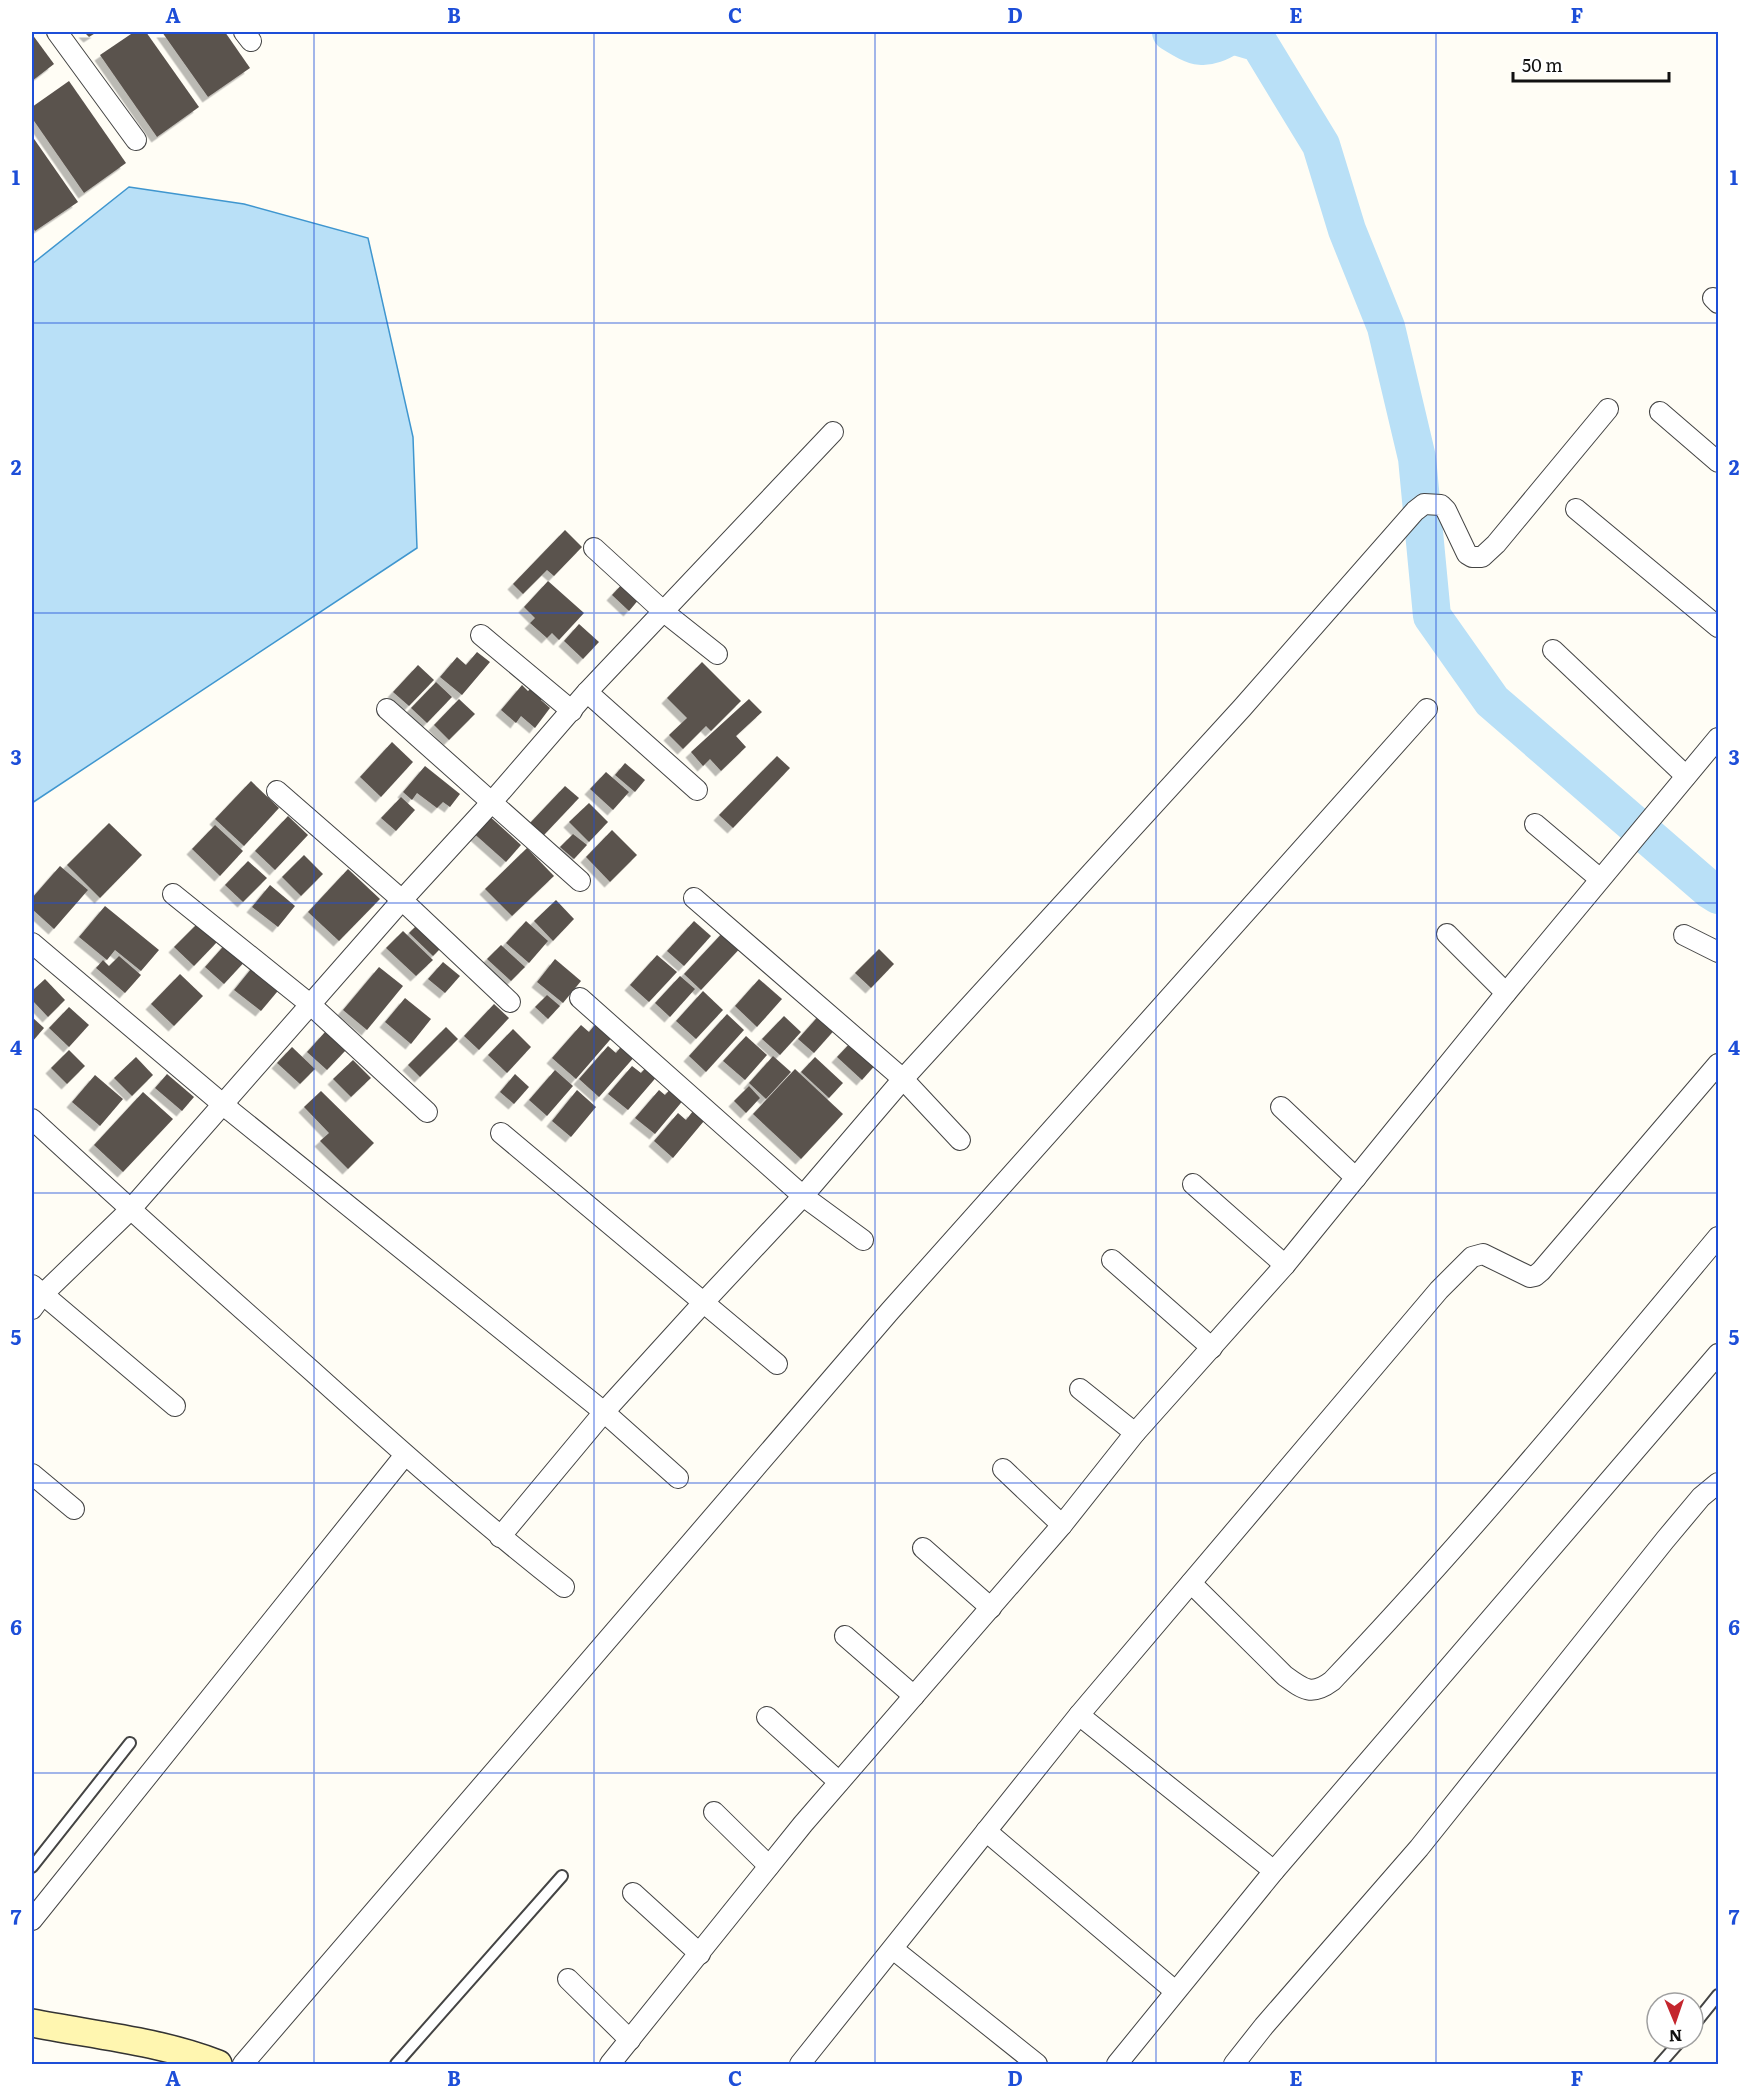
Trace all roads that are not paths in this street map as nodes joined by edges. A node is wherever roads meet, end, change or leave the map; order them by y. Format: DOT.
graph roads {
  1 [pos="57,32"];
  2 [pos="136,140"];
  3 [pos="1608,409"];
  4 [pos="1660,412"];
  5 [pos="833,432"];
  6 [pos="1719,462"];
  7 [pos="1575,509"];
  8 [pos="594,548"];
  9 [pos="664,612"];
  10 [pos="1719,627"];
  11 [pos="481,635"];
  12 [pos="1553,650"];
  13 [pos="717,654"];
  14 [pos="587,692"];
  15 [pos="387,709"];
  16 [pos="1427,709"];
  17 [pos="572,711"];
  18 [pos="1719,738"];
  19 [pos="1686,776"];
  20 [pos="697,790"];
  21 [pos="278,791"];
  22 [pos="491,804"];
  23 [pos="1535,824"];
  24 [pos="1600,879"];
  25 [pos="580,881"];
  26 [pos="173,894"];
  27 [pos="694,898"];
  28 [pos="402,900"];
  29 [pos="1447,934"];
  30 [pos="1684,935"];
  31 [pos="32,943"];
  32 [pos="1719,952"];
  33 [pos="1506,993"];
  34 [pos="580,998"];
  35 [pos="510,1002"];
  36 [pos="311,1005"];
  37 [pos="1719,1064"];
  38 [pos="903,1078"];
  39 [pos="224,1104"];
  40 [pos="1281,1107"];
  41 [pos="427,1112"];
  42 [pos="32,1119"];
  43 [pos="501,1133"];
  44 [pos="960,1140"];
  45 [pos="1356,1178"];
  46 [pos="1193,1184"];
  47 [pos="803,1196"];
  48 [pos="130,1210"];
  49 [pos="1719,1237"];
  50 [pos="863,1240"];
  51 [pos="1112,1260"];
  52 [pos="1286,1265"];
  53 [pos="35,1296"];
  54 [pos="703,1303"];
  55 [pos="1212,1348"];
  56 [pos="1719,1354"];
  57 [pos="777,1364"];
  58 [pos="1080,1389"];
  59 [pos="175,1406"];
  60 [pos="604,1412"];
  61 [pos="1135,1433"];
  62 [pos="405,1455"];
  63 [pos="1003,1469"];
  64 [pos="32,1474"];
  65 [pos="678,1478"];
  66 [pos="1719,1483"];
  67 [pos="74,1509"];
  68 [pos="1062,1525"];
  69 [pos="500,1536"];
  70 [pos="922,1548"];
  71 [pos="1191,1583"];
  72 [pos="564,1587"];
  73 [pos="990,1608"];
  74 [pos="845,1636"];
  75 [pos="914,1696"];
  76 [pos="1079,1715"];
  77 [pos="767,1717"];
  78 [pos="130,1743"];
  79 [pos="839,1782"];
  80 [pos="714,1812"];
  81 [pos="987,1831"];
  82 [pos="769,1866"];
  83 [pos="32,1867"];
  84 [pos="1274,1871"];
  85 [pos="562,1876"];
  86 [pos="633,1893"];
  87 [pos="32,1920"];
  88 [pos="892,1949"];
  89 [pos="700,1954"];
  90 [pos="568,1979"];
  91 [pos="1175,1991"];
  92 [pos="1719,1995"];
  93 [pos="1705,2011"];
  94 [pos="32,2023"];
  95 [pos="630,2040"];
  96 [pos="1671,2051"];
  97 [pos="218,2064"];
  98 [pos="243,2064"];
  99 [pos="396,2064"];
  100 [pos="610,2064"];
  101 [pos="800,2064"];
  102 [pos="1037,2064"];
  103 [pos="1117,2064"];
  104 [pos="1234,2064"];
  105 [pos="1660,2064"];
  1 -- 2 [label="street"];
  3 -- 38 [label="street"];
  4 -- 6 [label="street"];
  5 -- 9 [label="street"];
  7 -- 10 [label="street"];
  8 -- 9 [label="street"];
  9 -- 13 [label="street"];
  9 -- 14 [label="street"];
  11 -- 17 [label="street"];
  12 -- 19 [label="street"];
  14 -- 17 [label="street"];
  14 -- 20 [label="street"];
  15 -- 22 [label="street"];
  16 -- 98 [label="street"];
  17 -- 22 [label="street"];
  18 -- 19 [label="street"];
  19 -- 24 [label="street"];
  21 -- 28 [label="street"];
  22 -- 25 [label="street"];
  22 -- 28 [label="street"];
  23 -- 24 [label="street"];
  24 -- 33 [label="street"];
  26 -- 36 [label="street"];
  27 -- 38 [label="street"];
  28 -- 35 [label="street"];
  28 -- 36 [label="street"];
  29 -- 33 [label="street"];
  30 -- 32 [label="street"];
  31 -- 39 [label="street"];
  33 -- 45 [label="street"];
  34 -- 47 [label="street"];
  36 -- 39 [label="street"];
  36 -- 41 [label="street"];
  37 -- 71 [label="street"];
  38 -- 44 [label="street"];
  38 -- 47 [label="street"];
  39 -- 48 [label="street"];
  39 -- 60 [label="street"];
  40 -- 45 [label="street"];
  42 -- 48 [label="street"];
  43 -- 54 [label="street"];
  45 -- 52 [label="street"];
  46 -- 52 [label="street"];
  47 -- 50 [label="street"];
  47 -- 54 [label="street"];
  48 -- 53 [label="street"];
  48 -- 62 [label="street"];
  49 -- 71 [label="street"];
  51 -- 55 [label="street"];
  52 -- 55 [label="street"];
  53 -- 59 [label="street"];
  54 -- 57 [label="street"];
  54 -- 60 [label="street"];
  55 -- 61 [label="street"];
  56 -- 84 [label="street"];
  58 -- 61 [label="street"];
  60 -- 65 [label="street"];
  60 -- 69 [label="street"];
  61 -- 68 [label="street"];
  62 -- 69 [label="street"];
  62 -- 87 [label="street"];
  63 -- 68 [label="street"];
  64 -- 67 [label="street"];
  66 -- 104 [label="street"];
  68 -- 73 [label="street"];
  69 -- 72 [label="street"];
  70 -- 73 [label="street"];
  71 -- 76 [label="street"];
  73 -- 75 [label="street"];
  74 -- 75 [label="street"];
  75 -- 79 [label="street"];
  76 -- 81 [label="street"];
  76 -- 84 [label="street"];
  77 -- 79 [label="street"];
  78 -- 83 [label="lane"];
  79 -- 82 [label="street"];
  80 -- 82 [label="street"];
  81 -- 88 [label="street"];
  81 -- 91 [label="street"];
  82 -- 89 [label="street"];
  84 -- 91 [label="street"];
  85 -- 99 [label="lane"];
  86 -- 89 [label="street"];
  88 -- 101 [label="street"];
  88 -- 102 [label="street"];
  89 -- 95 [label="street"];
  90 -- 95 [label="street"];
  91 -- 103 [label="street"];
  92 -- 93 [label="lane"];
  94 -- 97 [label="main road"];
  95 -- 100 [label="street"];
  96 -- 105 [label="lane"];
}
